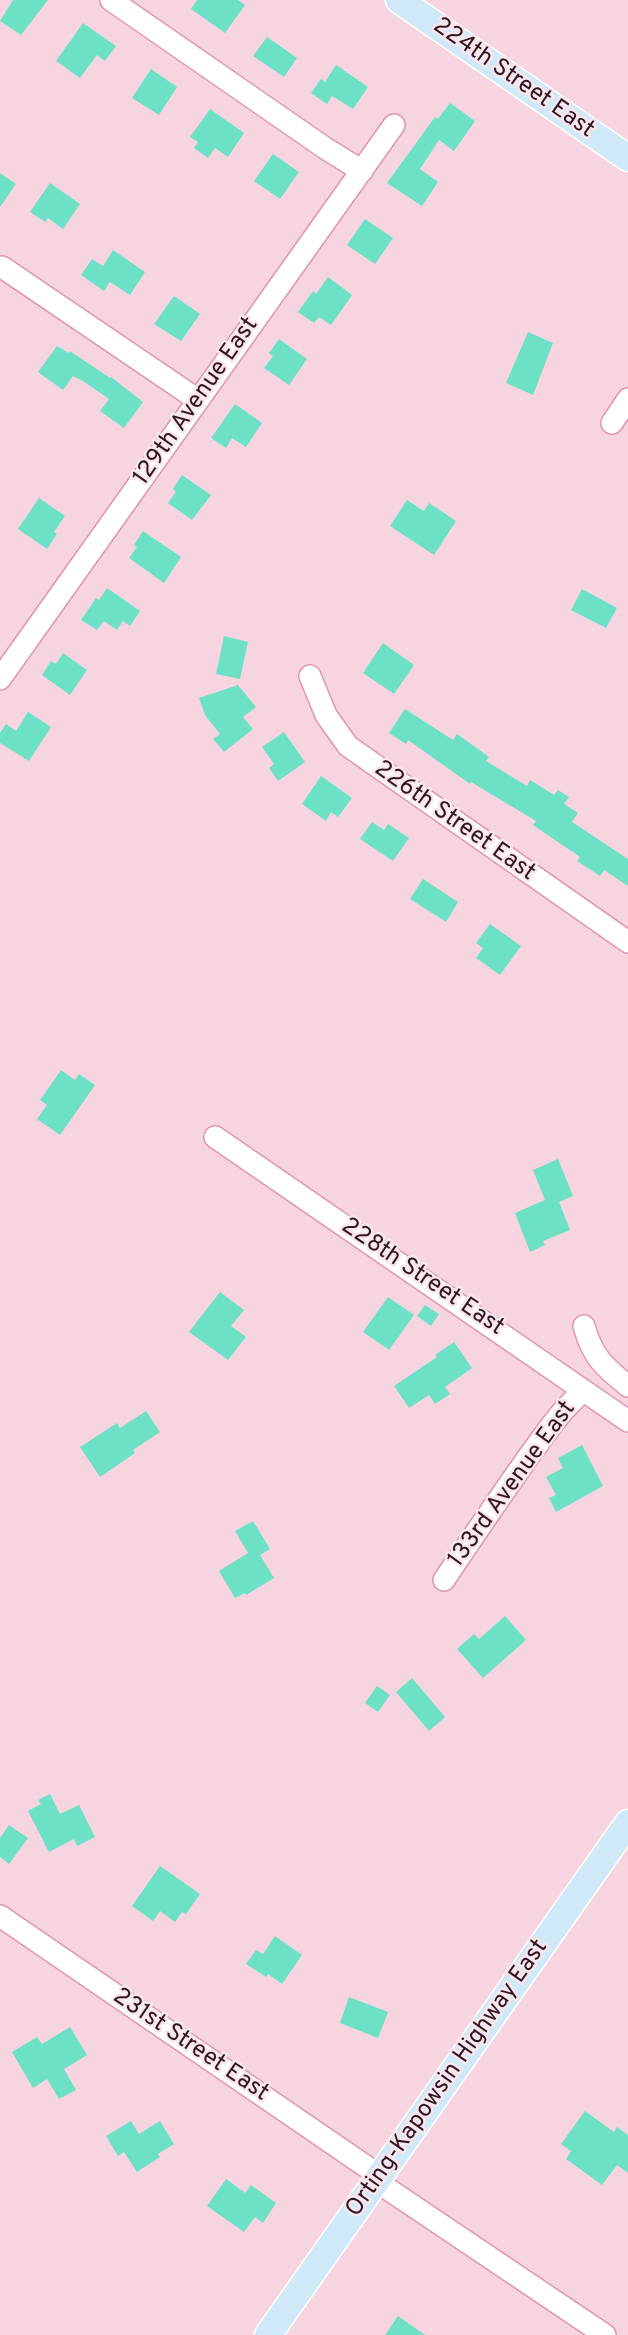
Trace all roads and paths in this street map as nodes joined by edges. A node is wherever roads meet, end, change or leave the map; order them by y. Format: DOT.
graph roads {
  1 [pos="111,0"];
  2 [pos="399,0"];
  3 [pos="394,125"];
  4 [pos="628,158"];
  5 [pos="362,171"];
  6 [pos="2,267"];
  7 [pos="628,399"];
  8 [pos="198,400"];
  9 [pos="612,423"];
  10 [pos="310,676"];
  11 [pos="0,679"];
  12 [pos="628,942"];
  13 [pos="215,1137"];
  14 [pos="584,1326"];
  15 [pos="628,1386"];
  16 [pos="584,1391"];
  17 [pos="628,1421"];
  18 [pos="444,1580"];
  19 [pos="628,1823"];
  20 [pos="0,1916"];
  21 [pos="378,2179"];
  22 [pos="268,2335"];
  23 [pos="605,2335"];
  1 -- 5 [label="street"];
  2 -- 4 [label="main road, 224th Street East"];
  3 -- 5 [label="street, 129th Avenue East"];
  5 -- 8 [label="street, 129th Avenue East"];
  6 -- 8 [label="street"];
  7 -- 9 [label="street"];
  8 -- 11 [label="street, 129th Avenue East"];
  10 -- 12 [label="street, 226th Street East"];
  13 -- 16 [label="street, 228th Street East"];
  14 -- 15 [label="street"];
  16 -- 17 [label="street, 228th Street East"];
  16 -- 18 [label="street, 133rd Avenue East"];
  19 -- 21 [label="main road, Orting-Kapowsin Highway East"];
  20 -- 21 [label="street, 231st Street East"];
  21 -- 22 [label="main road, Orting-Kapowsin Highway East"];
  21 -- 23 [label="street, 231st Street East"];
}
